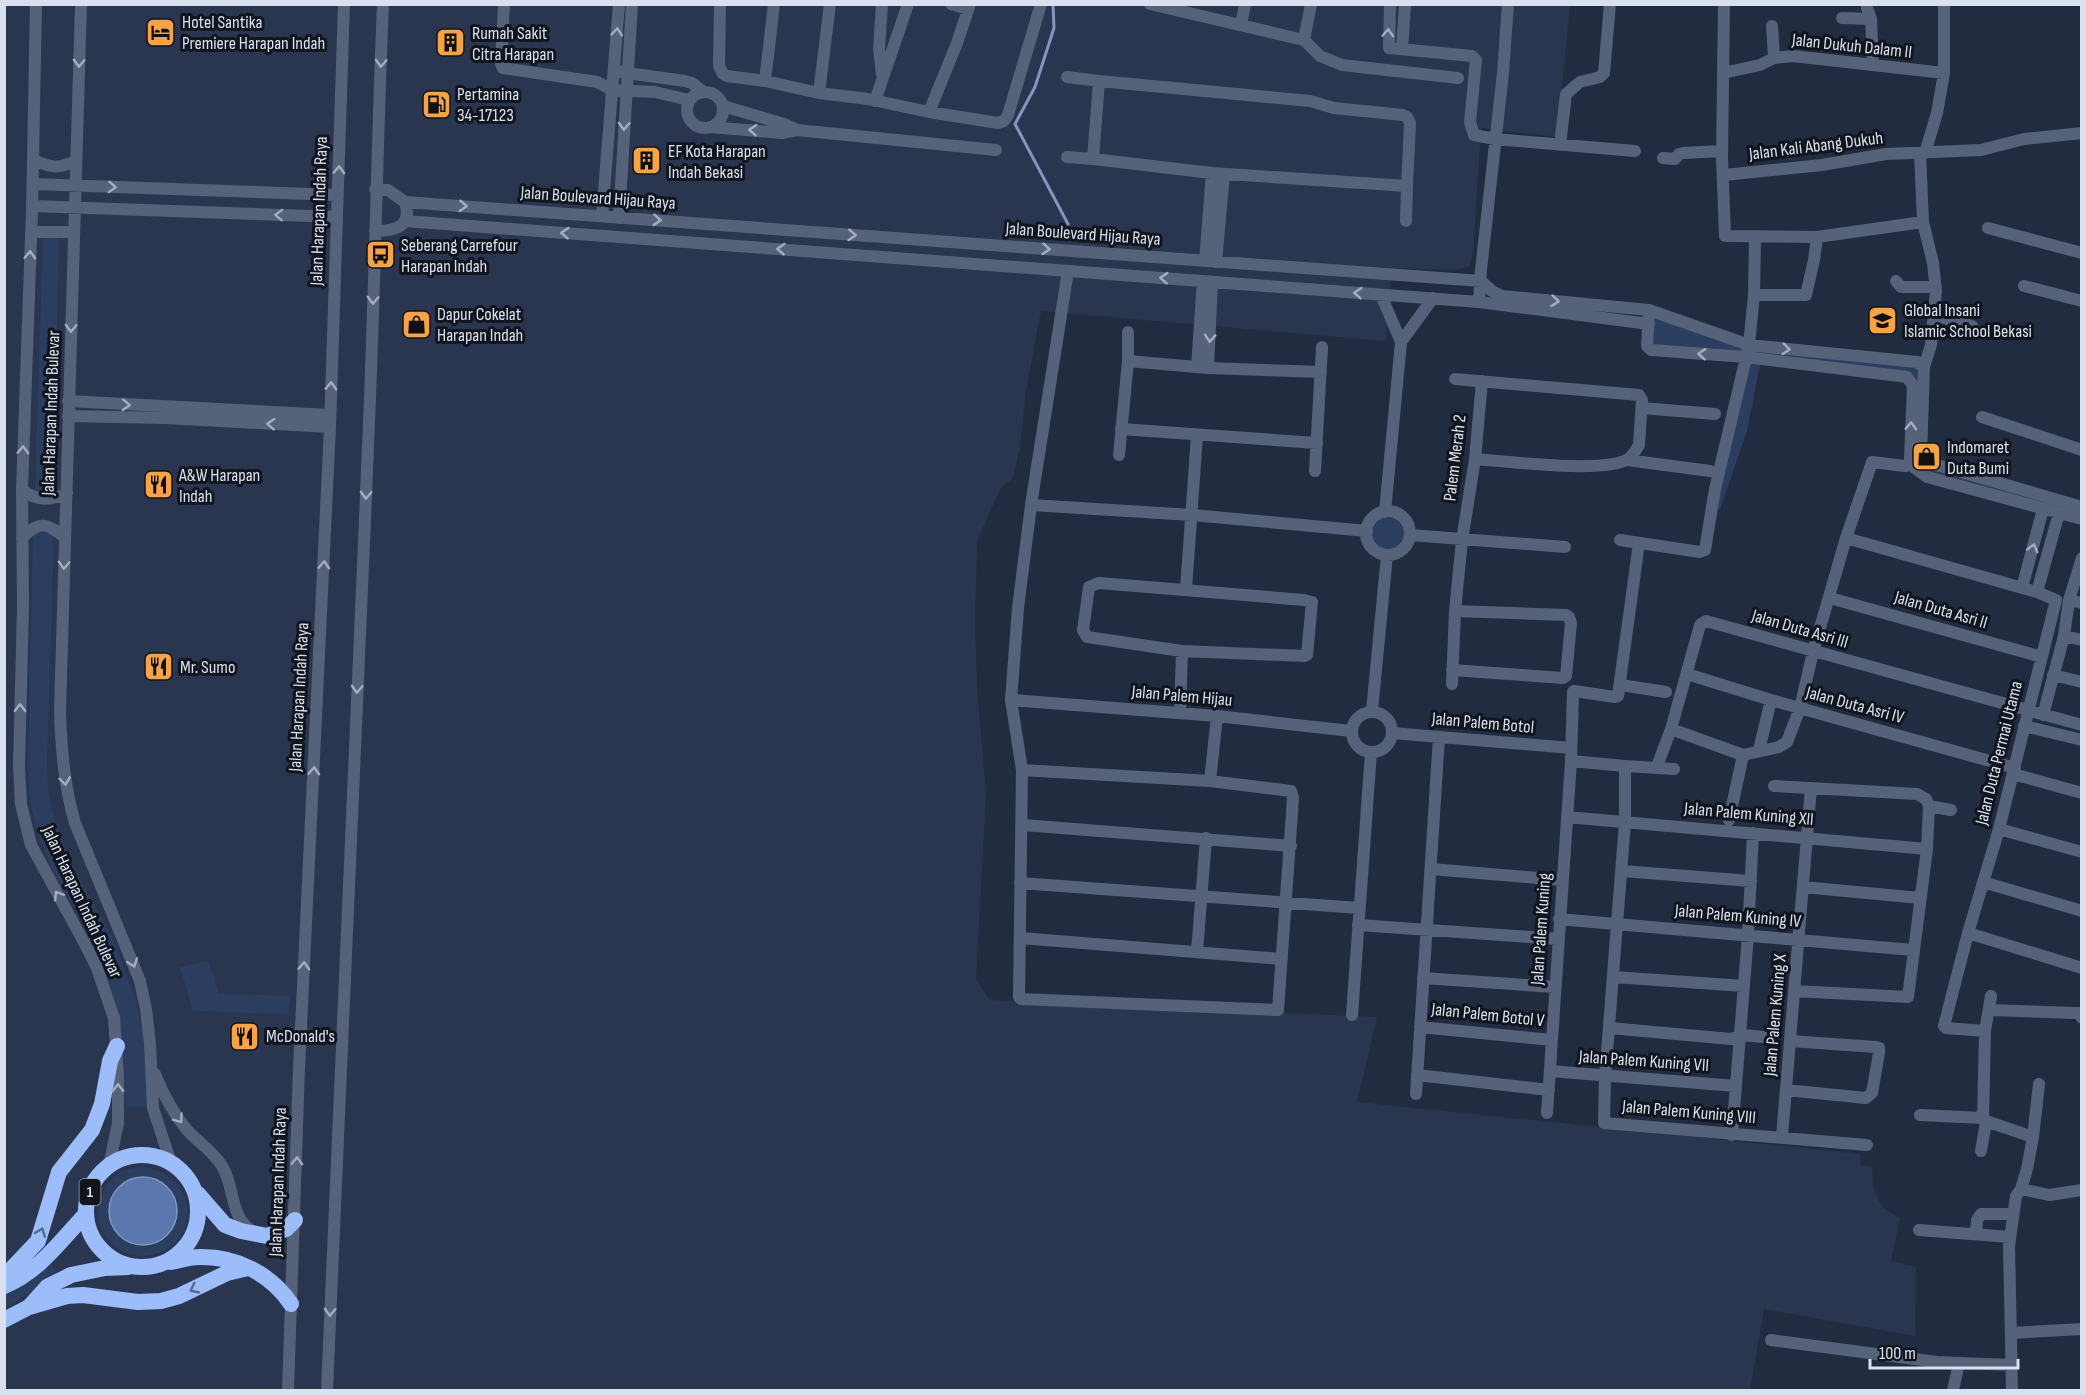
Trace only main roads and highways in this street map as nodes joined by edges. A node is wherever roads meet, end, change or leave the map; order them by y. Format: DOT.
graph roads {
  1 [pos="117,1046"];
  2 [pos="195,1191"];
  3 [pos="86,1214"];
  4 [pos="295,1220"];
  5 [pos="164,1263"];
  6 [pos="132,1267"];
  7 [pos="248,1268"];
  8 [pos="4,1277"];
  9 [pos="4,1286"];
  10 [pos="291,1304"];
  11 [pos="29,1307"];
  12 [pos="4,1320"];
  8 -- 1 [label="highway, one-way"];
  2 -- 3 [label="highway, 1"];
  2 -- 4 [label="highway"];
  2 -- 5 [label="highway"];
  3 -- 6 [label="highway, 1"];
  3 -- 9 [label="highway, 1"];
  5 -- 6 [label="highway"];
  5 -- 7 [label="highway"];
  6 -- 11 [label="highway"];
  7 -- 10 [label="highway"];
  7 -- 11 [label="highway, one-way"];
  11 -- 12 [label="highway"];
}
